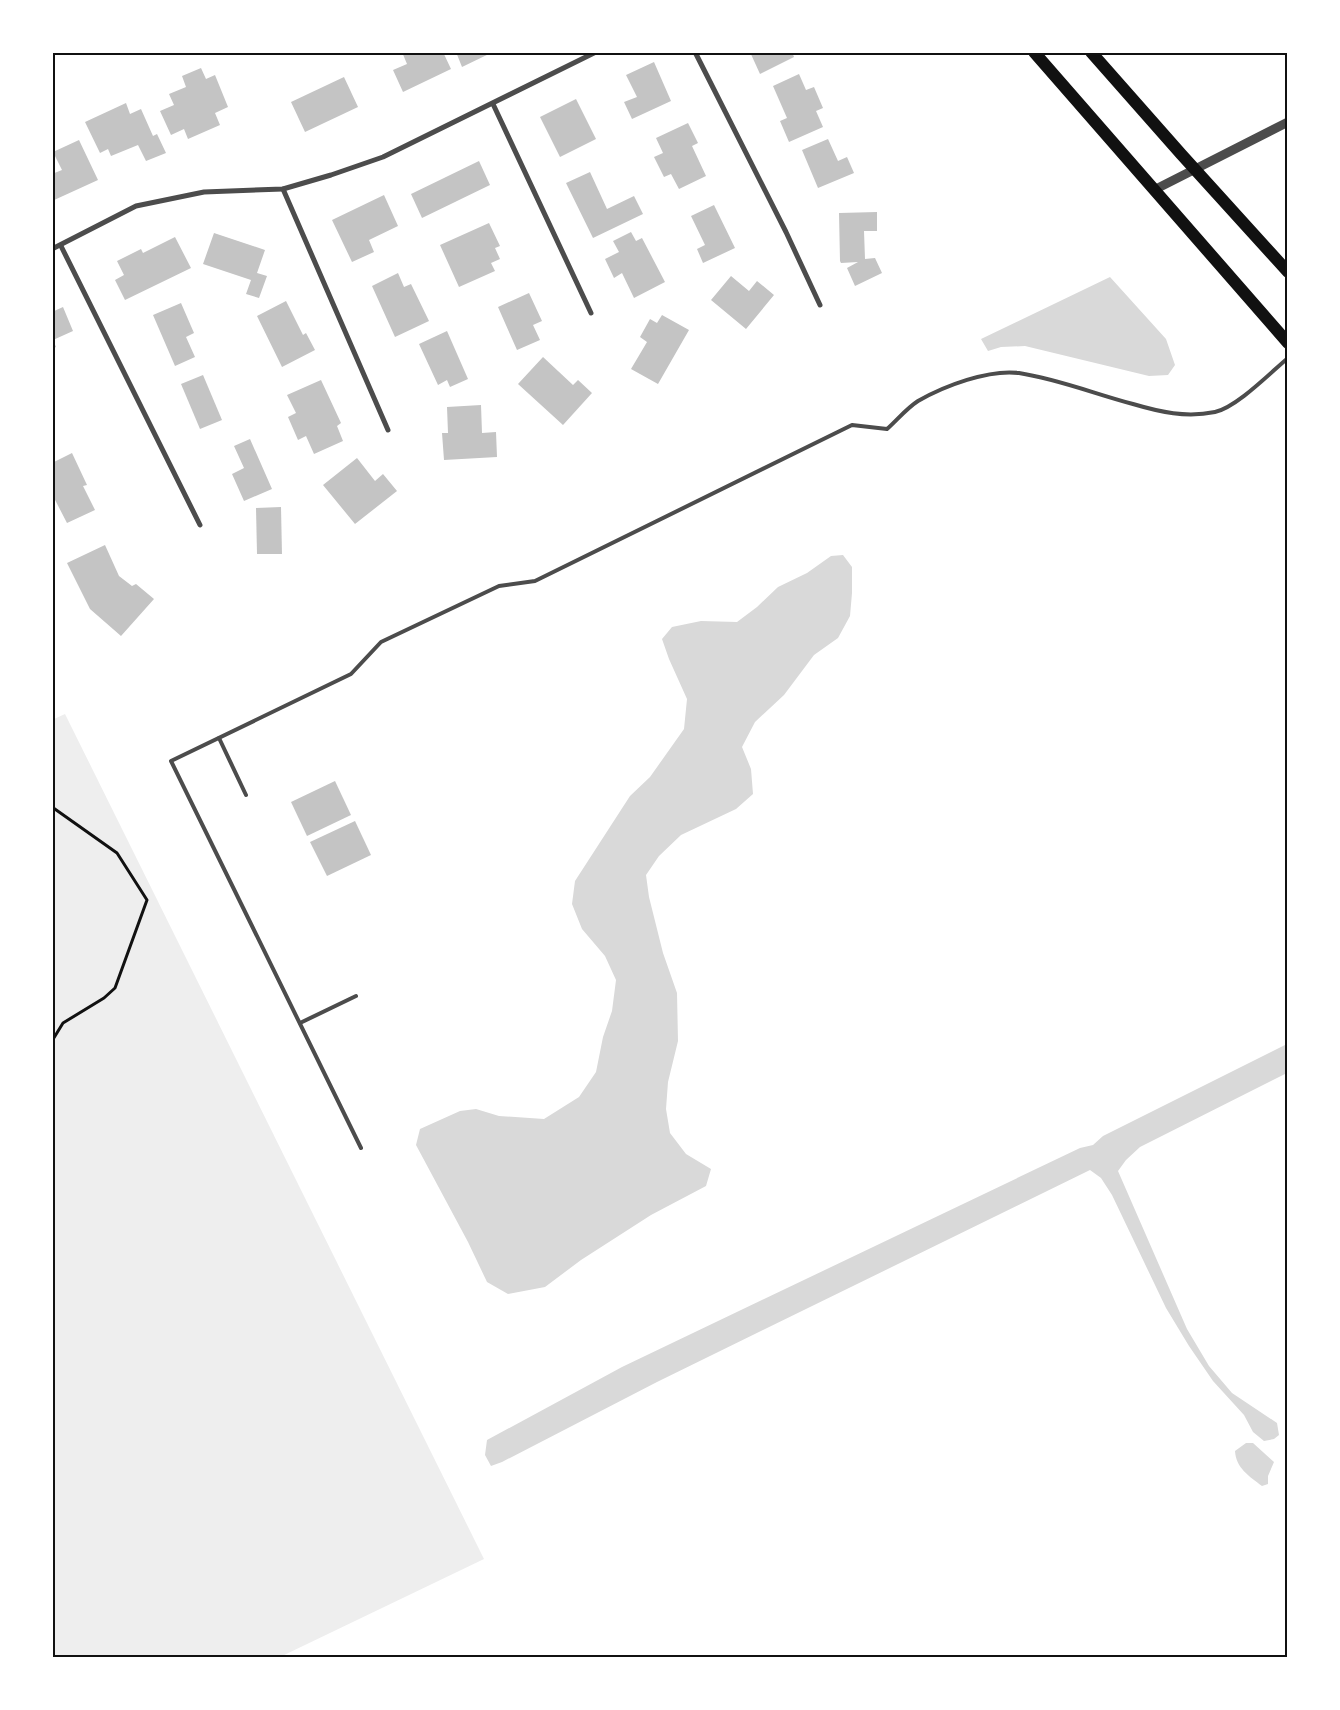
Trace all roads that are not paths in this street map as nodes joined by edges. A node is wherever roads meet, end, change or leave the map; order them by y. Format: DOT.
graph roads {
  1 [pos="596,52"];
  2 [pos="695,52"];
  3 [pos="1034,52"];
  4 [pos="1091,52"];
  5 [pos="493,104"];
  6 [pos="1288,122"];
  7 [pos="1194,169"];
  8 [pos="282,189"];
  9 [pos="1154,190"];
  10 [pos="61,246"];
  11 [pos="52,249"];
  12 [pos="52,253"];
  13 [pos="1288,272"];
  14 [pos="820,305"];
  15 [pos="591,314"];
  16 [pos="1288,343"];
  17 [pos="1288,358"];
  18 [pos="388,430"];
  19 [pos="200,525"];
  20 [pos="219,738"];
  21 [pos="246,795"];
  22 [pos="356,996"];
  23 [pos="300,1023"];
  24 [pos="361,1148"];
  1 -- 5 [label="street"];
  2 -- 14 [label="street"];
  3 -- 9 [label="main road"];
  4 -- 7 [label="main road"];
  5 -- 8 [label="street"];
  5 -- 15 [label="street"];
  6 -- 7 [label="street"];
  7 -- 9 [label="street"];
  7 -- 13 [label="main road"];
  8 -- 10 [label="street"];
  8 -- 18 [label="street"];
  9 -- 16 [label="main road"];
  10 -- 11 [label="street"];
  10 -- 12 [label="street"];
  10 -- 19 [label="street"];
  17 -- 20 [label="lane"];
  20 -- 21 [label="lane"];
  20 -- 23 [label="lane"];
  22 -- 23 [label="lane"];
  23 -- 24 [label="lane"];
}
